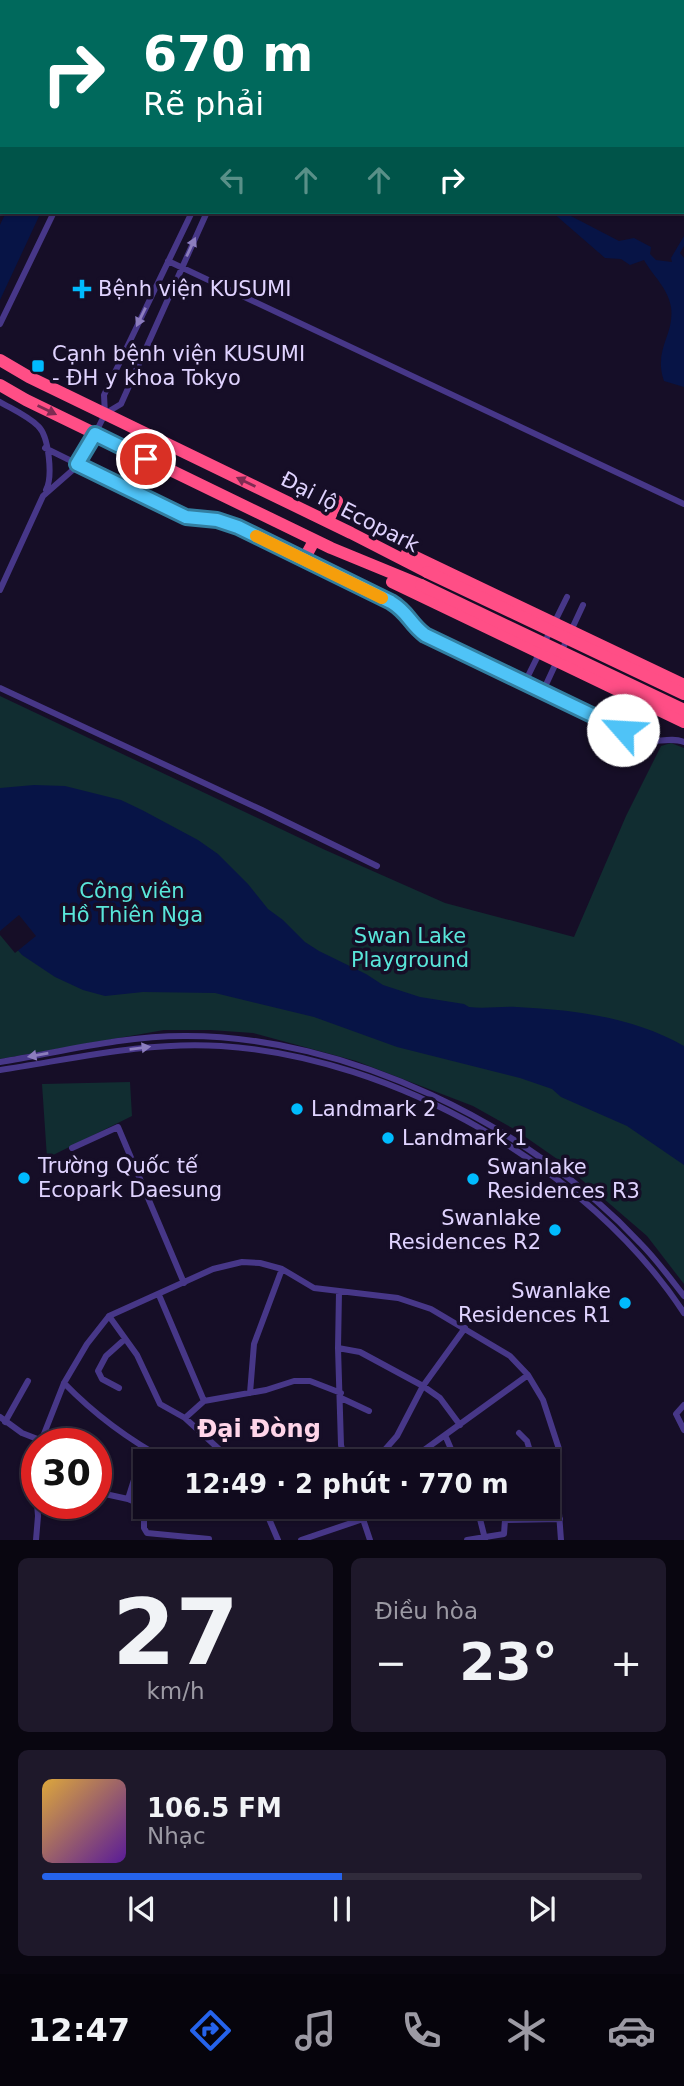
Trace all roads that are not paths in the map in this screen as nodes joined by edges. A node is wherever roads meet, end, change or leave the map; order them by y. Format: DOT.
graph roads {
  1 [pos="53,214"];
  2 [pos="191,214"];
  3 [pos="206,214"];
  4 [pos="168,261"];
  5 [pos="182,267"];
  6 [pos="0,324"];
  7 [pos="0,360"];
  8 [pos="0,385"];
  9 [pos="0,402"];
  10 [pos="105,414"];
  11 [pos="95,434"];
  12 [pos="46,448"];
  13 [pos="77,464"];
  14 [pos="43,496"];
  15 [pos="337,501"];
  16 [pos="684,504"];
  17 [pos="328,521"];
  18 [pos="351,533"];
  19 [pos="314,541"];
  20 [pos="331,548"];
  21 [pos="303,561"];
  22 [pos="0,590"];
  23 [pos="567,597"];
  24 [pos="583,605"];
  25 [pos="554,623"];
  26 [pos="571,631"];
  27 [pos="540,652"];
  28 [pos="557,661"];
  29 [pos="526,682"];
  30 [pos="684,685"];
  31 [pos="0,688"];
  32 [pos="543,691"];
  33 [pos="684,694"];
  34 [pos="684,710"];
  35 [pos="684,722"];
  36 [pos="684,742"];
  37 [pos="377,866"];
  38 [pos="91,1050"];
  39 [pos="0,1062"];
  40 [pos="0,1070"];
  41 [pos="72,1148"];
  42 [pos="578,1191"];
  43 [pos="282,1269"];
  44 [pos="662,1269"];
  45 [pos="655,1274"];
  46 [pos="184,1283"];
  47 [pos="339,1292"];
  48 [pos="159,1294"];
  49 [pos="684,1296"];
  50 [pos="684,1313"];
  51 [pos="109,1316"];
  52 [pos="465,1328"];
  53 [pos="125,1339"];
  54 [pos="338,1348"];
  55 [pos="528,1375"];
  56 [pos="28,1381"];
  57 [pos="64,1383"];
  58 [pos="423,1386"];
  59 [pos="119,1388"];
  60 [pos="250,1393"];
  61 [pos="341,1396"];
  62 [pos="204,1401"];
  63 [pos="684,1405"];
  64 [pos="369,1410"];
  65 [pos="185,1418"];
  66 [pos="3,1420"];
  67 [pos="460,1424"];
  68 [pos="46,1428"];
  69 [pos="684,1430"];
  70 [pos="21,1432"];
  71 [pos="519,1433"];
  72 [pos="445,1435"];
  73 [pos="144,1448"];
  74 [pos="219,1449"];
  75 [pos="342,1449"];
  76 [pos="386,1449"];
  77 [pos="426,1449"];
  78 [pos="451,1449"];
  79 [pos="529,1449"];
  80 [pos="559,1449"];
  81 [pos="112,1496"];
  82 [pos="128,1499"];
  83 [pos="38,1519"];
  84 [pos="269,1519"];
  85 [pos="363,1519"];
  86 [pos="479,1519"];
  87 [pos="560,1519"];
  88 [pos="157,1537"];
  89 [pos="485,1538"];
  90 [pos="209,1539"];
  91 [pos="36,1540"];
  92 [pos="278,1540"];
  93 [pos="301,1540"];
  94 [pos="370,1540"];
  95 [pos="467,1540"];
  96 [pos="561,1540"];
  1 -- 6 [label="street"];
  2 -- 4 [label="street"];
  5 -- 3 [label="street, one-way"];
  4 -- 5 [label="street"];
  4 -- 10 [label="street, one-way"];
  5 -- 10 [label="street"];
  5 -- 16 [label="street"];
  7 -- 10 [label="highway, Đại lộ Ecopark"];
  8 -- 11 [label="highway, Đại lộ Ecopark, one-way"];
  9 -- 12 [label="street"];
  10 -- 11 [label="street"];
  17 -- 10 [label="highway, Đại lộ Ecopark, one-way"];
  11 -- 13 [label="street"];
  11 -- 19 [label="highway, Đại lộ Ecopark"];
  12 -- 13 [label="street"];
  12 -- 14 [label="street"];
  13 -- 14 [label="street"];
  13 -- 21 [label="street"];
  14 -- 22 [label="street"];
  15 -- 17 [label="highway"];
  17 -- 18 [label="highway, Đại lộ Ecopark"];
  18 -- 25 [label="highway"];
  18 -- 33 [label="highway, Đại lộ Ecopark, bridge"];
  19 -- 20 [label="highway, Đại lộ Ecopark"];
  19 -- 21 [label="highway"];
  20 -- 27 [label="highway"];
  20 -- 34 [label="highway, Đại lộ Ecopark, bridge"];
  21 -- 29 [label="street"];
  23 -- 25 [label="street"];
  24 -- 26 [label="street"];
  25 -- 26 [label="highway"];
  25 -- 27 [label="street"];
  26 -- 28 [label="street"];
  26 -- 30 [label="highway"];
  27 -- 28 [label="highway"];
  27 -- 29 [label="street"];
  28 -- 32 [label="street"];
  28 -- 35 [label="highway"];
  29 -- 32 [label="street"];
  31 -- 37 [label="street"];
  32 -- 36 [label="street"];
  38 -- 39 [label="street, one-way"];
  38 -- 40 [label="street"];
  38 -- 42 [label="street"];
  41 -- 46 [label="street"];
  42 -- 44 [label="street"];
  42 -- 45 [label="street"];
  43 -- 46 [label="street"];
  43 -- 47 [label="street"];
  43 -- 60 [label="street"];
  44 -- 45 [label="street"];
  44 -- 49 [label="street"];
  45 -- 50 [label="street"];
  46 -- 48 [label="street"];
  47 -- 52 [label="street"];
  47 -- 54 [label="street"];
  48 -- 51 [label="street"];
  48 -- 62 [label="street"];
  51 -- 53 [label="street"];
  51 -- 57 [label="street"];
  52 -- 55 [label="street"];
  52 -- 58 [label="street"];
  53 -- 59 [label="street"];
  53 -- 65 [label="street"];
  54 -- 58 [label="street"];
  54 -- 61 [label="street"];
  55 -- 67 [label="street"];
  55 -- 80 [label="street"];
  56 -- 66 [label="street"];
  57 -- 68 [label="street"];
  57 -- 73 [label="street"];
  58 -- 67 [label="street"];
  58 -- 76 [label="street"];
  60 -- 61 [label="street"];
  60 -- 62 [label="street"];
  61 -- 64 [label="street"];
  61 -- 75 [label="street"];
  62 -- 65 [label="street"];
  63 -- 69 [label="street"];
  65 -- 74 [label="street"];
  66 -- 70 [label="street"];
  67 -- 72 [label="street"];
  71 -- 79 [label="street"];
  72 -- 77 [label="street"];
  72 -- 78 [label="street"];
  73 -- 82 [label="street"];
  81 -- 82 [label="street"];
  82 -- 88 [label="street"];
  83 -- 91 [label="street"];
  84 -- 92 [label="street"];
  85 -- 93 [label="street"];
  85 -- 94 [label="street"];
  86 -- 89 [label="street"];
  87 -- 89 [label="street"];
  87 -- 96 [label="street"];
  88 -- 90 [label="street"];
  89 -- 95 [label="street"];
}
